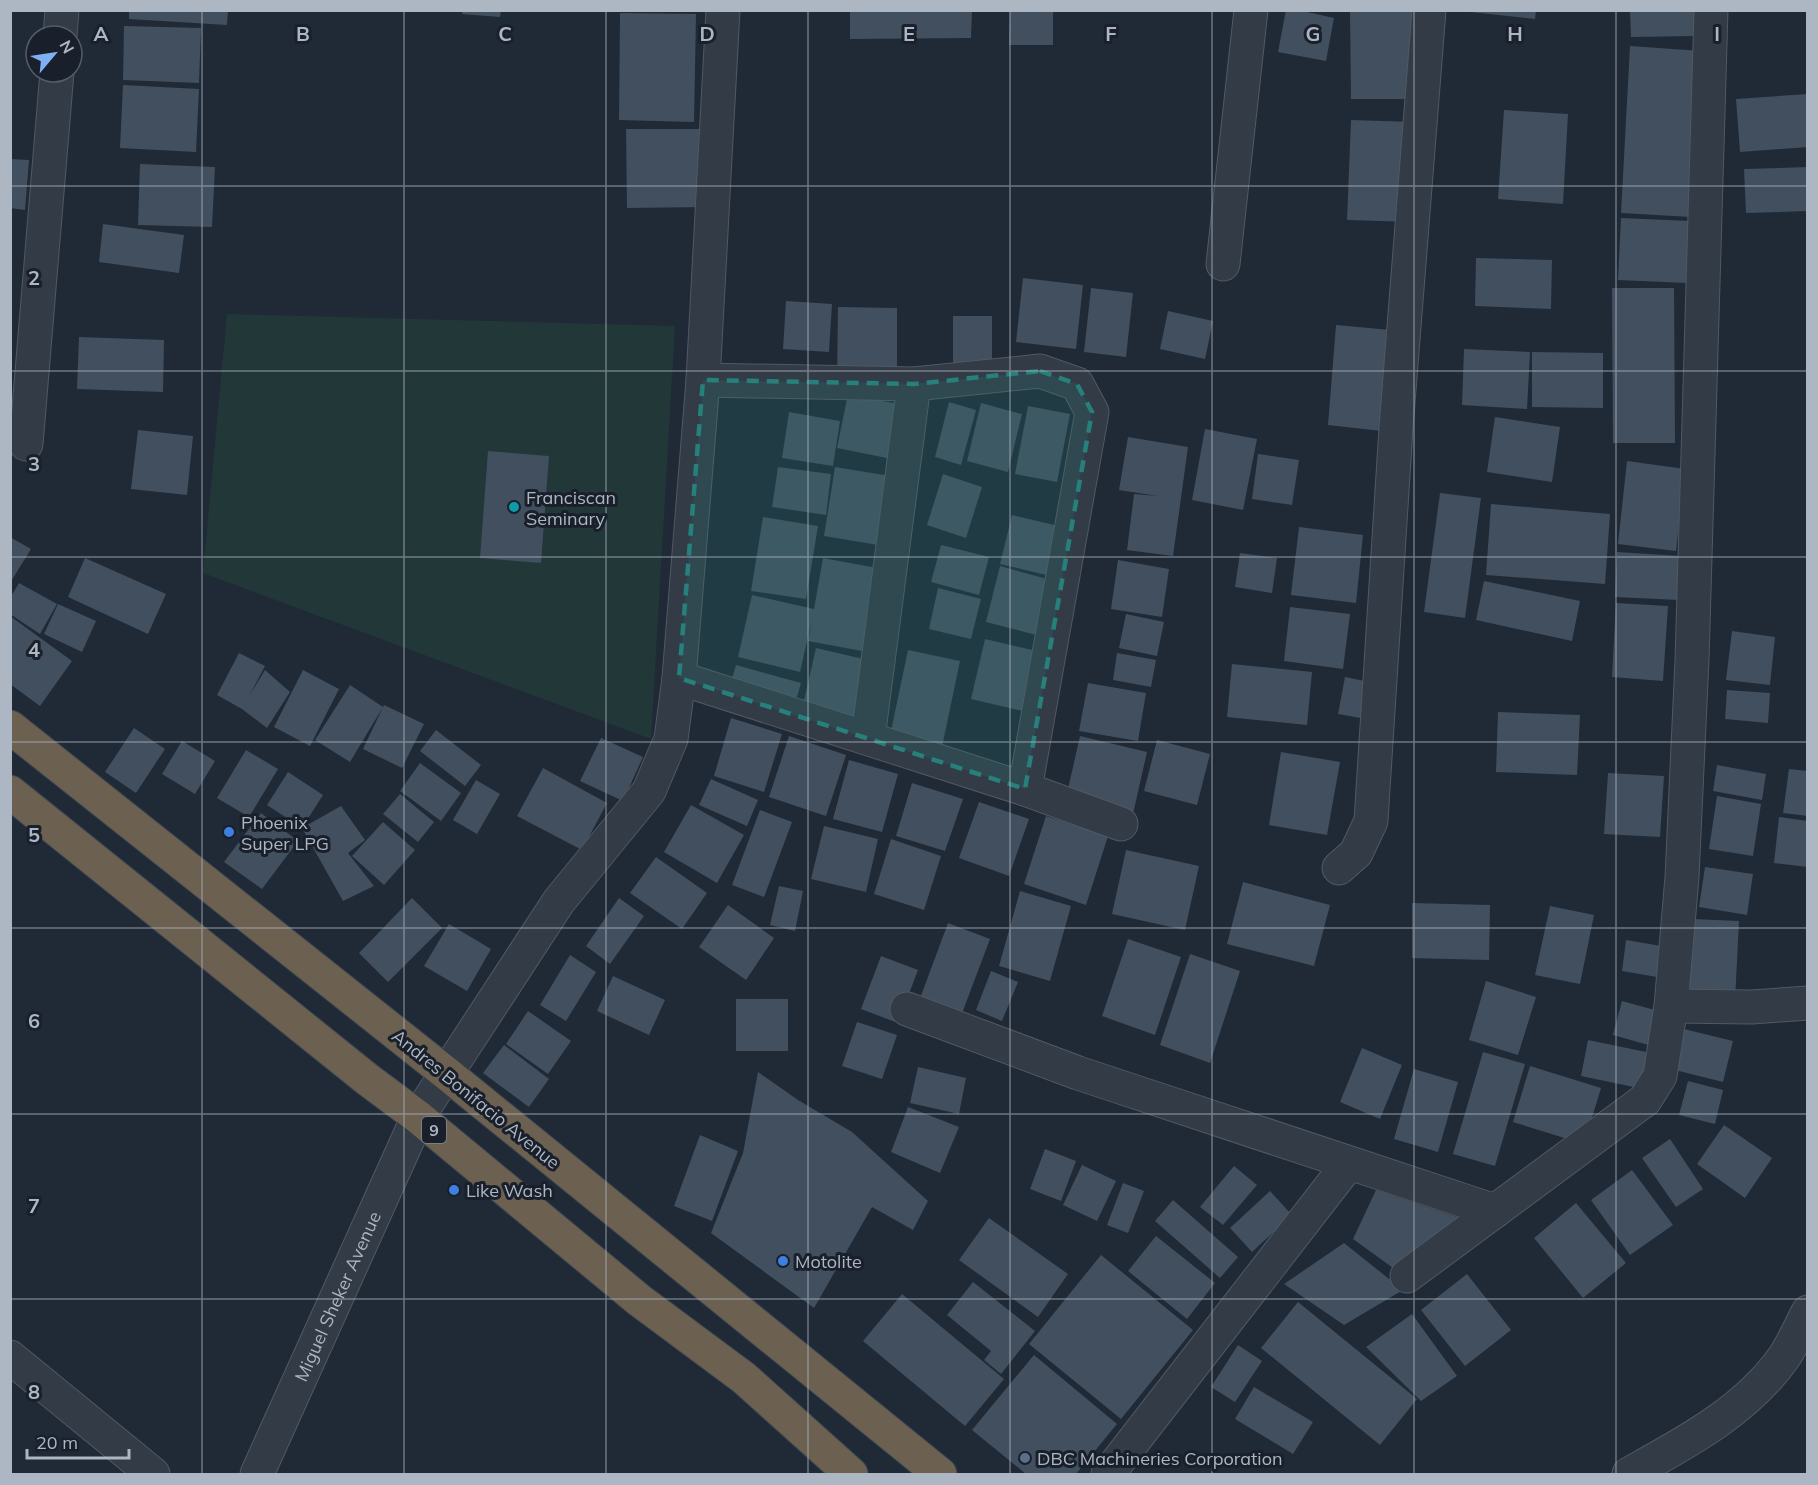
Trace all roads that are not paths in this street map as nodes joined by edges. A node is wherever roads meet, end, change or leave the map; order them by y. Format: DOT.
graph roads {
  1 [pos="723,10"];
  2 [pos="1251,10"];
  3 [pos="1429,10"];
  4 [pos="1711,10"];
  5 [pos="56,84"];
  6 [pos="1223,264"];
  7 [pos="703,380"];
  8 [pos="914,384"];
  9 [pos="26,444"];
  10 [pos="679,678"];
  11 [pos="10,727"];
  12 [pos="868,738"];
  13 [pos="1025,789"];
  14 [pos="10,792"];
  15 [pos="1121,824"];
  16 [pos="1339,868"];
  17 [pos="1808,1003"];
  18 [pos="1671,1006"];
  19 [pos="908,1009"];
  20 [pos="446,1073"];
  21 [pos="418,1117"];
  22 [pos="1349,1163"];
  23 [pos="1495,1211"];
  24 [pos="1407,1276"];
  25 [pos="1808,1312"];
  26 [pos="10,1357"];
  27 [pos="153,1474"];
  28 [pos="257,1474"];
  29 [pos="851,1474"];
  30 [pos="940,1474"];
  31 [pos="1108,1474"];
  32 [pos="1629,1474"];
  1 -- 7 [label="street, Miguel Sheker Avenue"];
  2 -- 6 [label="street"];
  3 -- 16 [label="street"];
  4 -- 18 [label="street"];
  5 -- 9 [label="street"];
  7 -- 8 [label="street"];
  7 -- 10 [label="street, Miguel Sheker Avenue"];
  8 -- 12 [label="street"];
  8 -- 13 [label="street"];
  10 -- 12 [label="street"];
  10 -- 20 [label="street, Miguel Sheker Avenue"];
  11 -- 20 [label="highway, Andres Bonifacio Avenue"];
  12 -- 13 [label="street"];
  13 -- 15 [label="street"];
  14 -- 21 [label="highway, 9"];
  17 -- 18 [label="street"];
  18 -- 23 [label="street"];
  19 -- 22 [label="street"];
  20 -- 21 [label="street, Miguel Sheker Avenue"];
  20 -- 30 [label="highway, Andres Bonifacio Avenue"];
  21 -- 28 [label="street, Miguel Sheker Avenue"];
  21 -- 29 [label="highway, 9"];
  22 -- 23 [label="street"];
  22 -- 31 [label="street"];
  23 -- 24 [label="street"];
  25 -- 32 [label="street"];
  26 -- 27 [label="street"];
}
